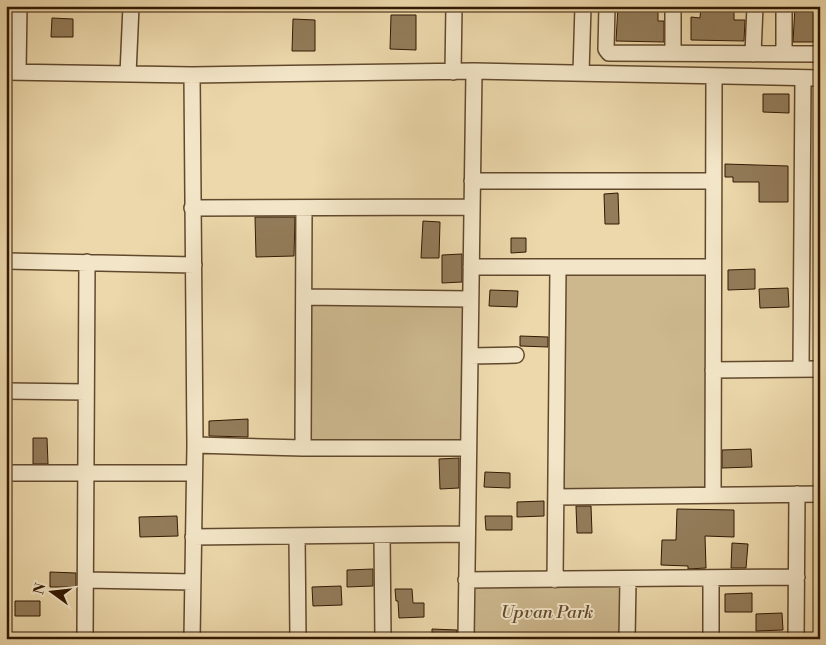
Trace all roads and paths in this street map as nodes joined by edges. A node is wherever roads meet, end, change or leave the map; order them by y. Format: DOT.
graph roads {
  1 [pos="19,6"];
  2 [pos="131,6"];
  3 [pos="454,6"];
  4 [pos="583,6"];
  5 [pos="607,6"];
  6 [pos="673,6"];
  7 [pos="755,6"];
  8 [pos="784,6"];
  9 [pos="673,53"];
  10 [pos="779,53"];
  11 [pos="753,54"];
  12 [pos="820,54"];
  13 [pos="12,72"];
  14 [pos="453,72"];
  15 [pos="474,72"];
  16 [pos="128,74"];
  17 [pos="581,74"];
  18 [pos="192,75"];
  19 [pos="714,76"];
  20 [pos="773,77"];
  21 [pos="804,78"];
  22 [pos="820,78"];
  23 [pos="472,181"];
  24 [pos="713,181"];
  25 [pos="472,207"];
  26 [pos="192,208"];
  27 [pos="304,208"];
  28 [pos="6,261"];
  29 [pos="87,262"];
  30 [pos="194,265"];
  31 [pos="471,267"];
  32 [pos="558,267"];
  33 [pos="713,267"];
  34 [pos="304,297"];
  35 [pos="470,299"];
  36 [pos="516,355"];
  37 [pos="470,356"];
  38 [pos="820,369"];
  39 [pos="713,370"];
  40 [pos="801,370"];
  41 [pos="6,391"];
  42 [pos="86,392"];
  43 [pos="195,445"];
  44 [pos="302,448"];
  45 [pos="468,448"];
  46 [pos="6,473"];
  47 [pos="86,473"];
  48 [pos="194,473"];
  49 [pos="797,494"];
  50 [pos="820,494"];
  51 [pos="713,495"];
  52 [pos="556,498"];
  53 [pos="467,534"];
  54 [pos="382,535"];
  55 [pos="297,536"];
  56 [pos="192,537"];
  57 [pos="797,577"];
  58 [pos="711,579"];
  59 [pos="86,580"];
  60 [pos="466,580"];
  61 [pos="555,580"];
  62 [pos="628,580"];
  63 [pos="193,582"];
  64 [pos="85,639"];
  65 [pos="192,639"];
  66 [pos="298,639"];
  67 [pos="383,639"];
  68 [pos="466,639"];
  69 [pos="627,639"];
  70 [pos="711,639"];
  71 [pos="796,639"];
  1 -- 13 [label="street"];
  2 -- 16 [label="street"];
  3 -- 14 [label="street"];
  4 -- 17 [label="street"];
  5 -- 9 [label="street"];
  6 -- 9 [label="street"];
  7 -- 11 [label="street"];
  8 -- 10 [label="street"];
  9 -- 11 [label="street"];
  10 -- 11 [label="street"];
  10 -- 12 [label="street"];
  10 -- 20 [label="street"];
  13 -- 16 [label="street"];
  14 -- 15 [label="street"];
  14 -- 18 [label="street"];
  15 -- 17 [label="street"];
  15 -- 23 [label="street"];
  16 -- 18 [label="street"];
  17 -- 19 [label="street"];
  18 -- 26 [label="street"];
  19 -- 20 [label="street"];
  19 -- 24 [label="street"];
  20 -- 21 [label="street"];
  21 -- 22 [label="street"];
  21 -- 40 [label="street"];
  23 -- 24 [label="street"];
  23 -- 25 [label="street"];
  24 -- 33 [label="street"];
  25 -- 27 [label="street"];
  25 -- 31 [label="street"];
  26 -- 27 [label="street"];
  26 -- 30 [label="street"];
  27 -- 34 [label="street"];
  28 -- 29 [label="street"];
  29 -- 30 [label="street"];
  29 -- 42 [label="street"];
  30 -- 43 [label="street"];
  31 -- 32 [label="street"];
  31 -- 35 [label="street"];
  32 -- 33 [label="street"];
  32 -- 52 [label="street"];
  33 -- 39 [label="street"];
  34 -- 35 [label="street"];
  34 -- 44 [label="street"];
  35 -- 37 [label="street"];
  36 -- 37 [label="street"];
  37 -- 45 [label="street"];
  38 -- 40 [label="street"];
  39 -- 40 [label="street"];
  39 -- 51 [label="street"];
  41 -- 42 [label="street"];
  42 -- 47 [label="street"];
  43 -- 44 [label="street"];
  43 -- 48 [label="street"];
  44 -- 45 [label="street"];
  45 -- 53 [label="street"];
  46 -- 47 [label="street"];
  47 -- 48 [label="street"];
  47 -- 59 [label="street"];
  48 -- 56 [label="street"];
  49 -- 50 [label="street"];
  49 -- 51 [label="street"];
  49 -- 57 [label="street"];
  51 -- 52 [label="street"];
  52 -- 61 [label="street"];
  53 -- 54 [label="street"];
  53 -- 60 [label="street"];
  54 -- 55 [label="street"];
  54 -- 67 [label="street"];
  55 -- 56 [label="street"];
  55 -- 66 [label="street"];
  56 -- 63 [label="street"];
  57 -- 58 [label="street"];
  57 -- 71 [label="street"];
  58 -- 62 [label="street"];
  58 -- 70 [label="street"];
  59 -- 63 [label="street"];
  59 -- 64 [label="street"];
  60 -- 61 [label="street"];
  60 -- 68 [label="street"];
  61 -- 62 [label="street"];
  62 -- 69 [label="street"];
  63 -- 65 [label="street"];
}
